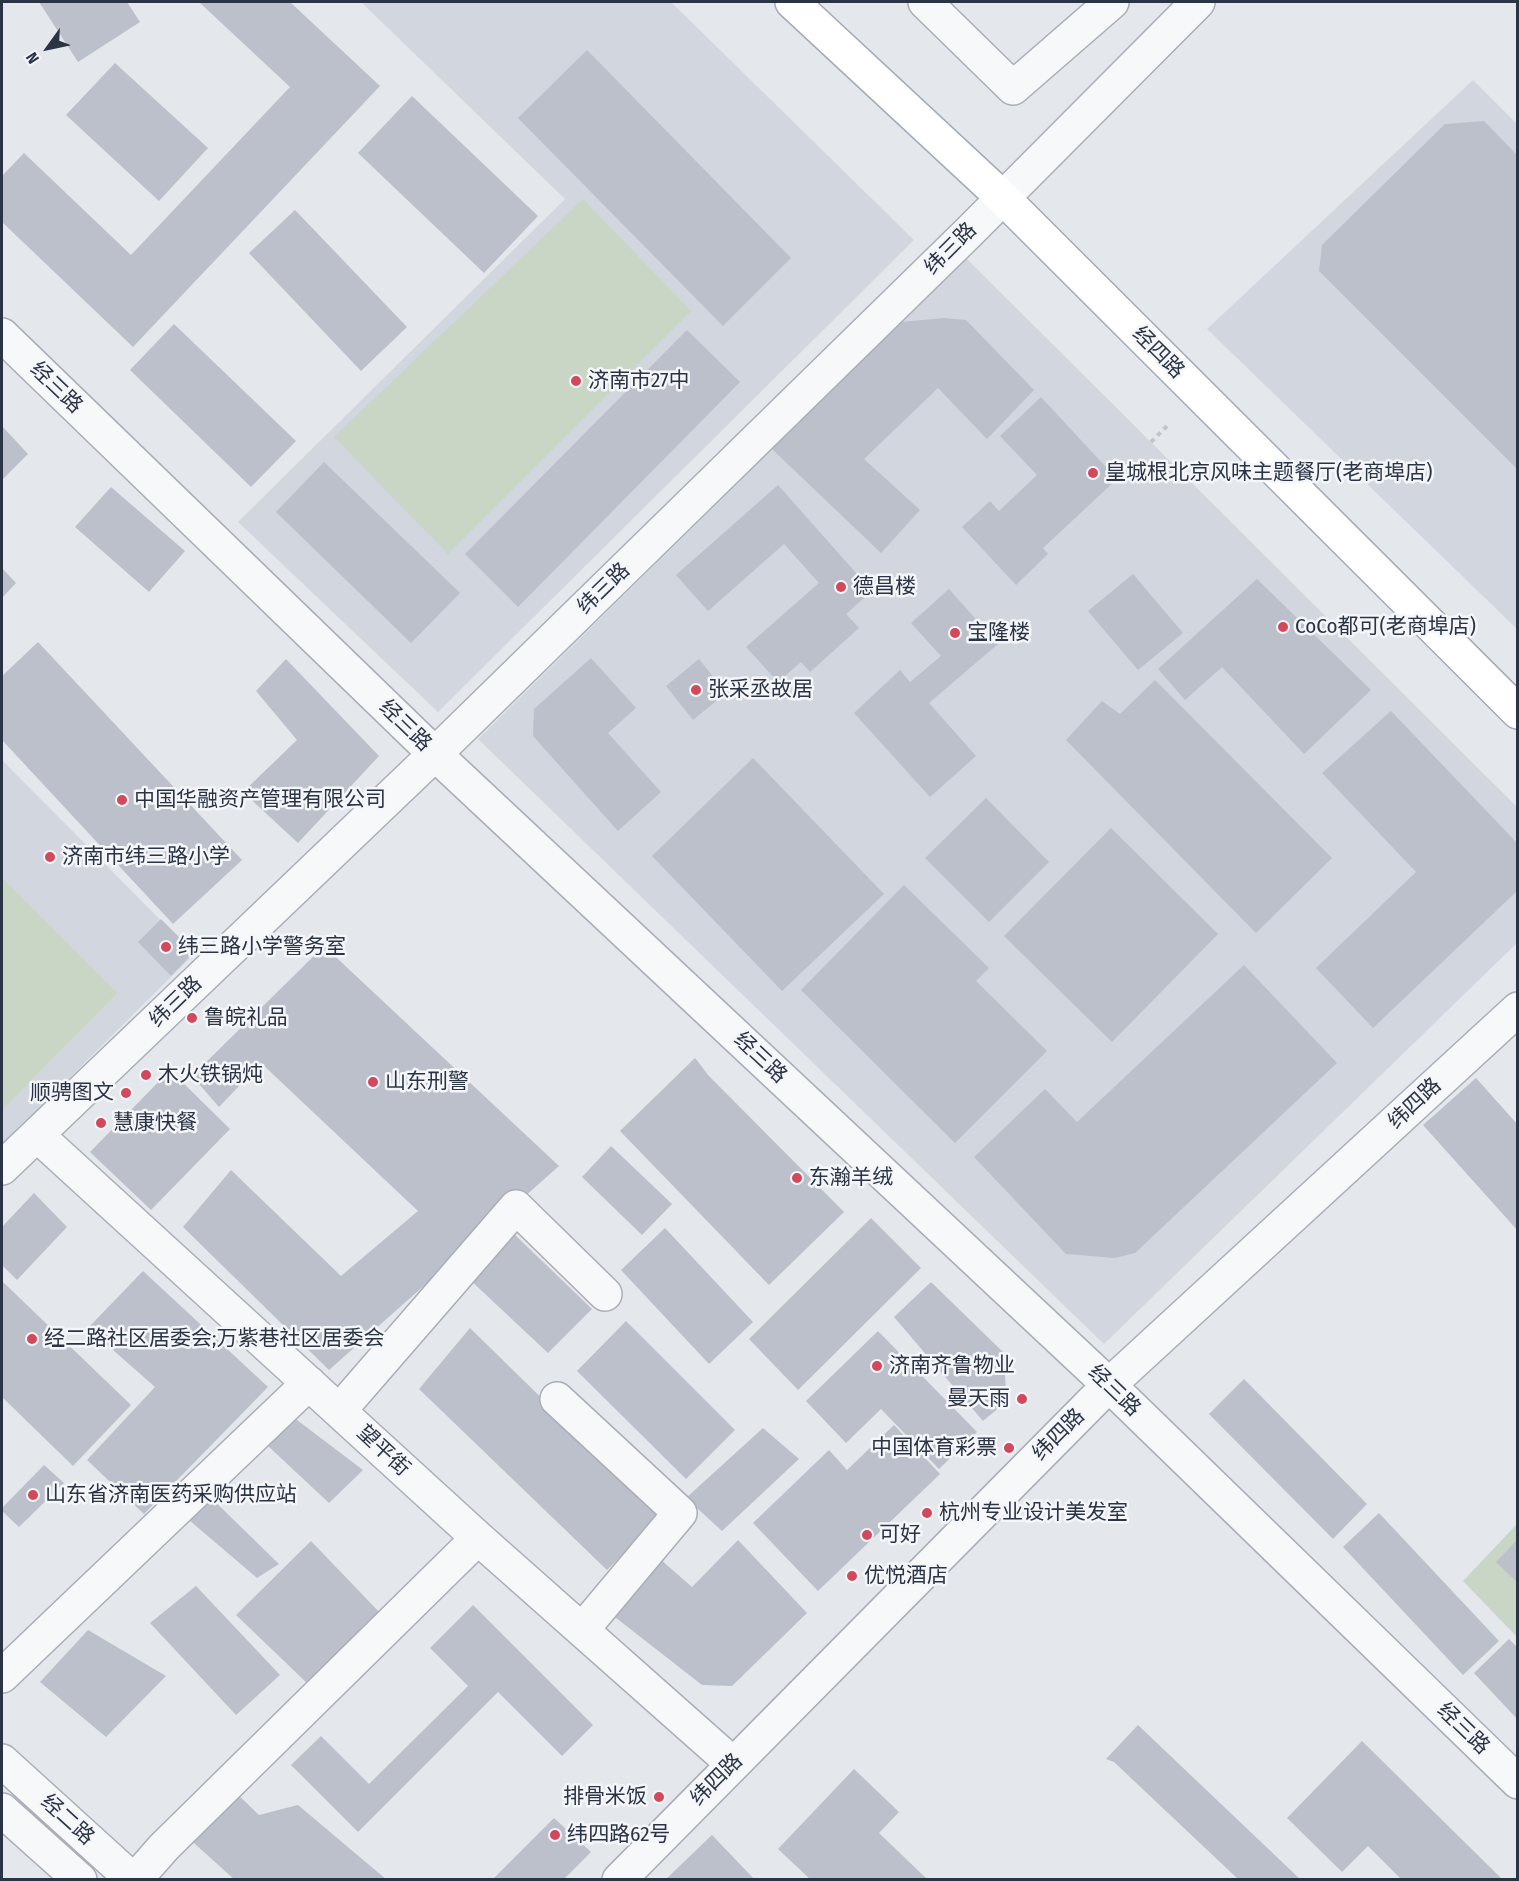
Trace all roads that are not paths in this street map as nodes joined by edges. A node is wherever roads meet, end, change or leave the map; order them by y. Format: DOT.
graph roads {
  1 [pos="792,2"];
  2 [pos="926,2"];
  3 [pos="1112,2"];
  4 [pos="1187,5"];
  5 [pos="1003,198"];
  6 [pos="2,335"];
  7 [pos="1518,712"];
  8 [pos="435,754"];
  9 [pos="1518,1009"];
  10 [pos="37,1135"];
  11 [pos="2,1168"];
  12 [pos="605,1294"];
  13 [pos="309,1383"];
  14 [pos="1109,1385"];
  15 [pos="557,1398"];
  16 [pos="339,1411"];
  17 [pos="478,1538"];
  18 [pos="582,1630"];
  19 [pos="2,1676"];
  20 [pos="2,1761"];
  21 [pos="733,1764"];
  22 [pos="1518,1782"];
  23 [pos="2,1810"];
  24 [pos="80,1880"];
  25 [pos="134,1880"];
  26 [pos="619,1880"];
  1 -- 5 [label="main road, 经四路"];
  2 -- 3 [label="street"];
  4 -- 5 [label="street, 纬三路"];
  5 -- 7 [label="main road, 经四路"];
  5 -- 8 [label="street, 纬三路"];
  6 -- 8 [label="street, 经三路"];
  8 -- 10 [label="street, 纬三路"];
  8 -- 14 [label="street, 经三路"];
  9 -- 14 [label="street, 纬四路"];
  10 -- 11 [label="street, 纬三路"];
  10 -- 13 [label="street, 望平街"];
  12 -- 16 [label="street"];
  13 -- 16 [label="street, 望平街"];
  13 -- 19 [label="street"];
  14 -- 21 [label="street, 纬四路"];
  14 -- 22 [label="street, 经三路"];
  15 -- 18 [label="street"];
  16 -- 17 [label="street, 望平街"];
  17 -- 18 [label="street, 望平街"];
  17 -- 25 [label="street"];
  18 -- 21 [label="street, 望平街"];
  20 -- 25 [label="street, 经二路"];
  21 -- 26 [label="street, 纬四路"];
  23 -- 24 [label="street, 经二路"];
}
